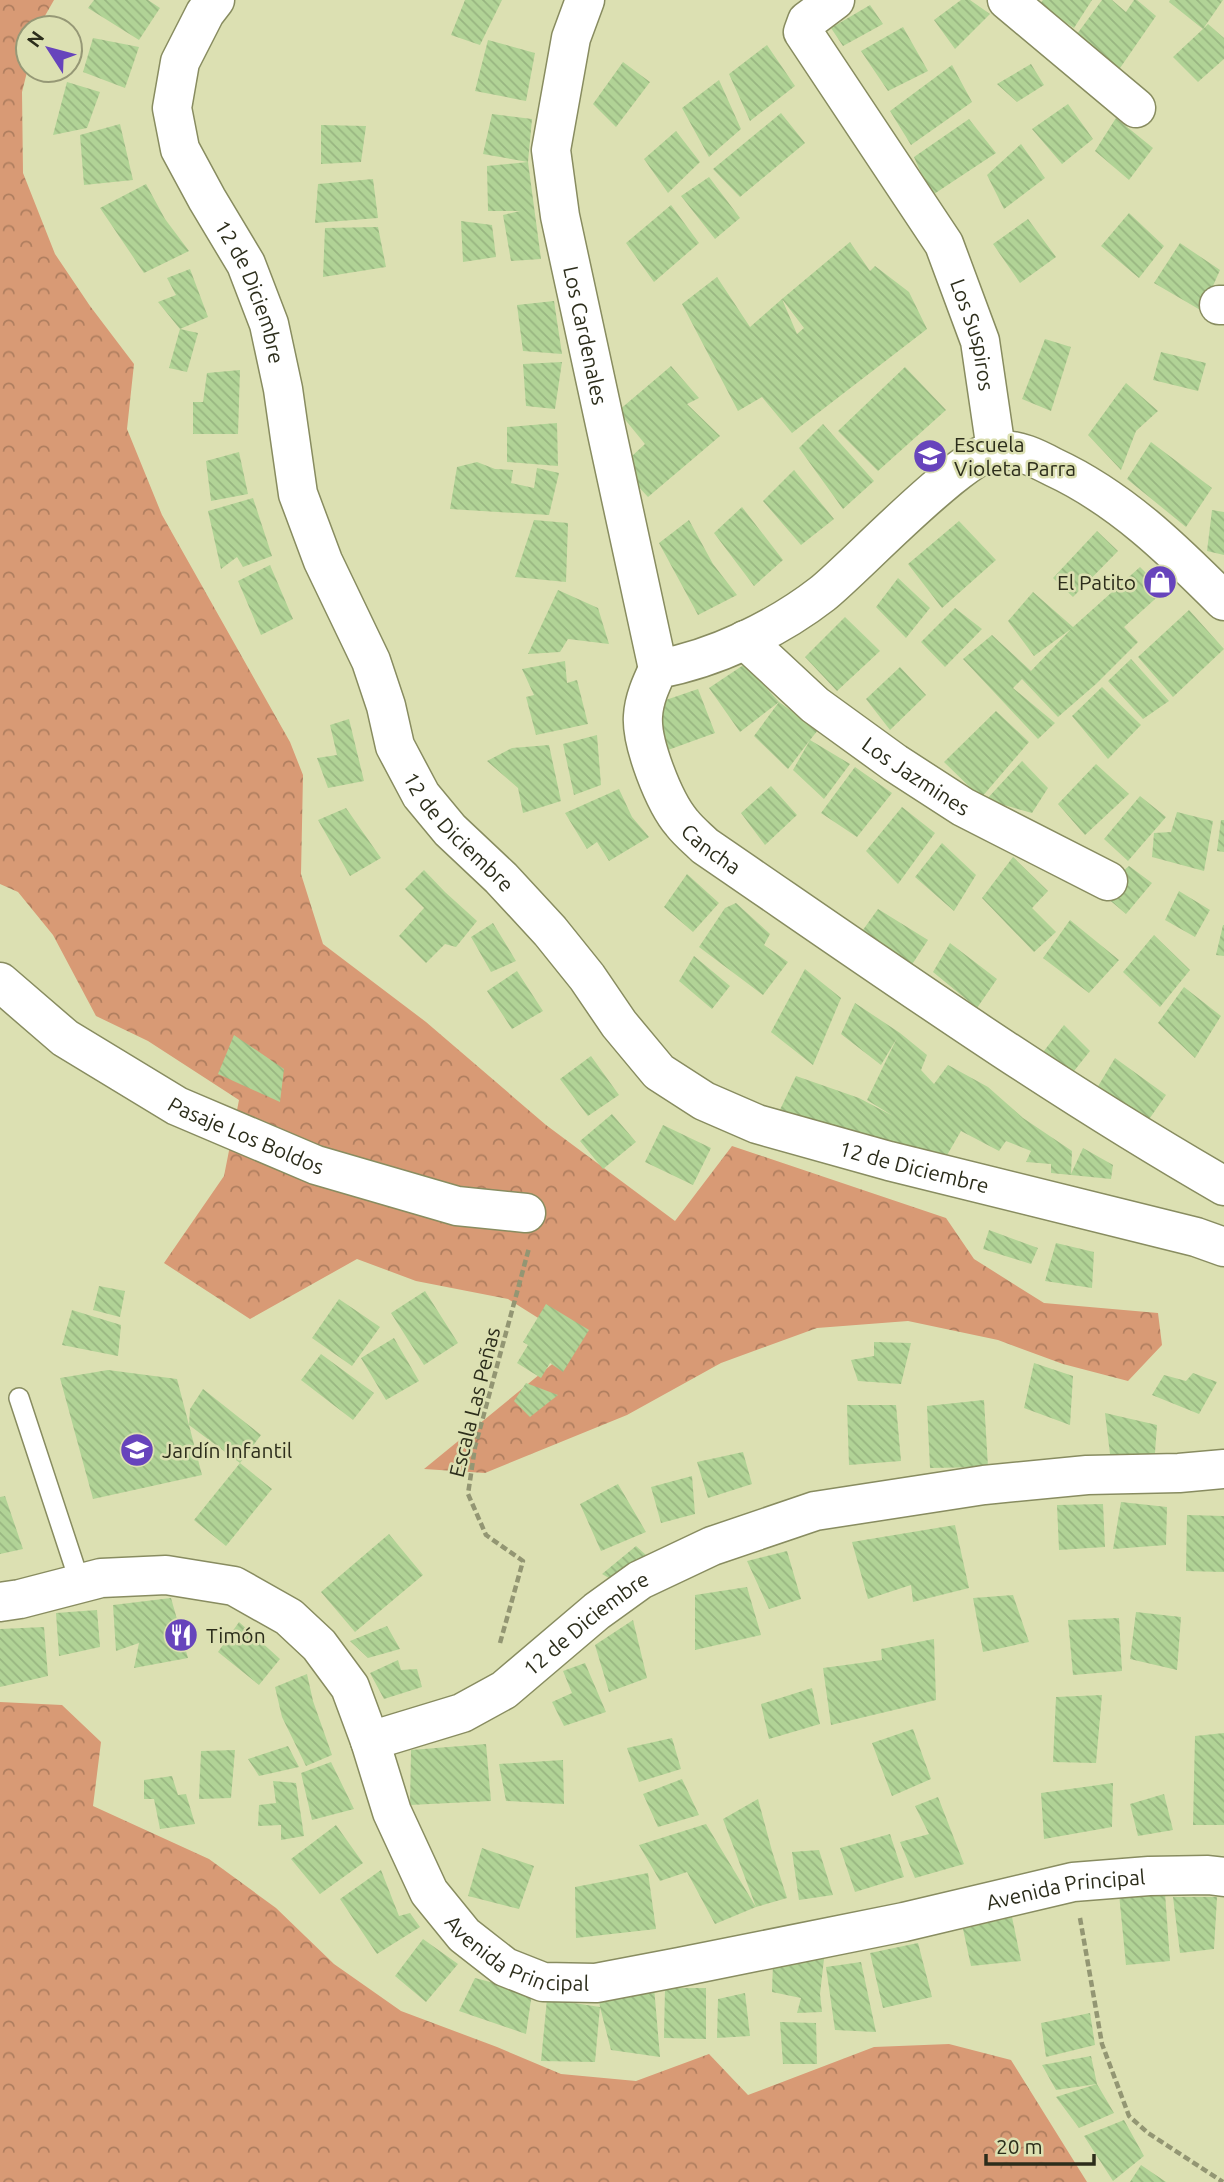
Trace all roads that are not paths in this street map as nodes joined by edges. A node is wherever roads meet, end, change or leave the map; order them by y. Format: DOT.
graph roads {
  1 [pos="215,0"];
  2 [pos="585,0"];
  3 [pos="835,0"];
  4 [pos="1007,0"];
  5 [pos="1136,108"];
  6 [pos="996,450"];
  7 [pos="1208,572"];
  8 [pos="1224,601"];
  9 [pos="745,640"];
  10 [pos="659,669"];
  11 [pos="1108,881"];
  12 [pos="0,982"];
  13 [pos="1224,1186"];
  14 [pos="526,1213"];
  15 [pos="1224,1247"];
  16 [pos="19,1398"];
  17 [pos="1224,1469"];
  18 [pos="80,1583"];
  19 [pos="0,1601"];
  20 [pos="370,1741"];
  21 [pos="1224,1877"];
  1 -- 15 [label="street, 12 de Diciembre"];
  2 -- 10 [label="street, Los Cardenales"];
  3 -- 6 [label="street, Los Suspiros"];
  4 -- 5 [label="street"];
  6 -- 7 [label="street"];
  6 -- 9 [label="street"];
  7 -- 8 [label="street"];
  9 -- 10 [label="street"];
  9 -- 11 [label="street, Los Jazmines"];
  10 -- 13 [label="street, Cancha"];
  12 -- 14 [label="street, Pasaje Los Boldos"];
  16 -- 18 [label="lane"];
  17 -- 20 [label="street, 12 de Diciembre"];
  18 -- 19 [label="street, Avenida Principal"];
  18 -- 20 [label="street, Avenida Principal"];
  20 -- 21 [label="street, Avenida Principal"];
}
